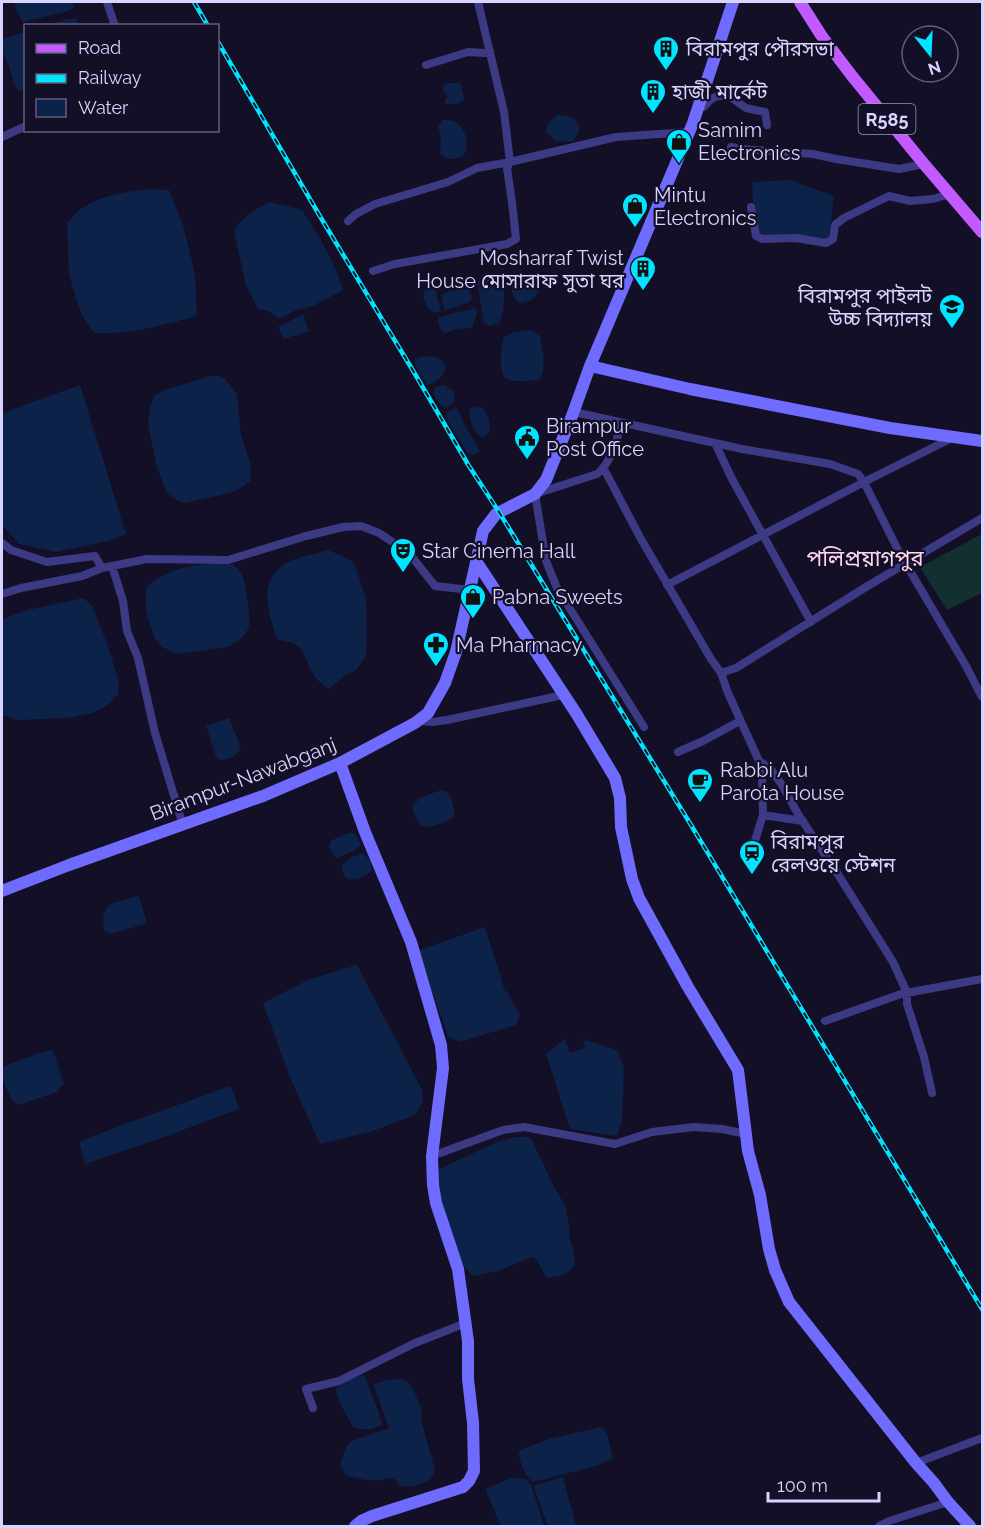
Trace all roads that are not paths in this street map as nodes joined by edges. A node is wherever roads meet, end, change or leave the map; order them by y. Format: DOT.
graph roads {
  1 [pos="107,2"];
  2 [pos="478,2"];
  3 [pos="733,2"];
  4 [pos="800,2"];
  5 [pos="114,24"];
  6 [pos="490,51"];
  7 [pos="426,65"];
  8 [pos="698,107"];
  9 [pos="767,125"];
  10 [pos="24,127"];
  11 [pos="688,132"];
  12 [pos="2,137"];
  13 [pos="731,147"];
  14 [pos="510,162"];
  15 [pos="924,164"];
  16 [pos="950,195"];
  17 [pos="751,207"];
  18 [pos="348,221"];
  19 [pos="982,232"];
  20 [pos="373,271"];
  21 [pos="590,366"];
  22 [pos="574,412"];
  23 [pos="622,423"];
  24 [pos="955,437"];
  25 [pos="982,441"];
  26 [pos="715,443"];
  27 [pos="604,469"];
  28 [pos="864,482"];
  29 [pos="535,494"];
  30 [pos="982,518"];
  31 [pos="763,535"];
  32 [pos="2,543"];
  33 [pos="476,561"];
  34 [pos="905,564"];
  35 [pos="112,566"];
  36 [pos="102,568"];
  37 [pos="668,585"];
  38 [pos="470,590"];
  39 [pos="2,594"];
  40 [pos="811,622"];
  41 [pos="721,673"];
  42 [pos="563,695"];
  43 [pos="982,697"];
  44 [pos="419,721"];
  45 [pos="740,721"];
  46 [pos="644,727"];
  47 [pos="678,752"];
  48 [pos="759,761"];
  49 [pos="340,763"];
  50 [pos="763,815"];
  51 [pos="803,821"];
  52 [pos="183,825"];
  53 [pos="753,847"];
  54 [pos="2,891"];
  55 [pos="982,979"];
  56 [pos="907,993"];
  57 [pos="825,1021"];
  58 [pos="933,1093"];
  59 [pos="746,1134"];
  60 [pos="432,1156"];
  61 [pos="466,1323"];
  62 [pos="313,1408"];
  63 [pos="982,1438"];
  64 [pos="916,1463"];
  65 [pos="948,1502"];
  66 [pos="355,1527"];
  67 [pos="879,1527"];
  68 [pos="970,1527"];
  1 -- 5 [label="street"];
  2 -- 6 [label="street"];
  3 -- 8 [label="street"];
  4 -- 15 [label="main road, R585"];
  6 -- 7 [label="street"];
  6 -- 14 [label="street"];
  8 -- 9 [label="street"];
  8 -- 11 [label="street"];
  10 -- 12 [label="street"];
  11 -- 14 [label="street"];
  11 -- 21 [label="street"];
  13 -- 15 [label="street"];
  14 -- 18 [label="street"];
  14 -- 20 [label="street"];
  15 -- 16 [label="main road, R585"];
  16 -- 17 [label="street"];
  16 -- 19 [label="main road, R585"];
  21 -- 22 [label="street"];
  21 -- 24 [label="street"];
  22 -- 23 [label="street"];
  22 -- 29 [label="street"];
  23 -- 26 [label="street"];
  23 -- 27 [label="street"];
  24 -- 25 [label="street"];
  24 -- 28 [label="street"];
  26 -- 28 [label="street"];
  26 -- 31 [label="street"];
  27 -- 29 [label="street"];
  27 -- 37 [label="street"];
  28 -- 31 [label="street"];
  28 -- 34 [label="street"];
  29 -- 33 [label="street, Birampur-Nawabganj"];
  29 -- 46 [label="street"];
  30 -- 34 [label="street"];
  31 -- 37 [label="street"];
  31 -- 40 [label="street"];
  32 -- 36 [label="street"];
  33 -- 38 [label="street, Birampur-Nawabganj"];
  33 -- 42 [label="street"];
  34 -- 40 [label="street"];
  34 -- 43 [label="street"];
  35 -- 36 [label="street"];
  35 -- 38 [label="street"];
  35 -- 52 [label="street"];
  36 -- 39 [label="street"];
  37 -- 41 [label="street"];
  38 -- 44 [label="street, Birampur-Nawabganj"];
  40 -- 41 [label="street"];
  41 -- 45 [label="street"];
  42 -- 44 [label="street"];
  42 -- 59 [label="street"];
  44 -- 49 [label="street, Birampur-Nawabganj"];
  45 -- 47 [label="street"];
  45 -- 48 [label="street"];
  48 -- 50 [label="street"];
  48 -- 51 [label="street"];
  49 -- 52 [label="street, Birampur-Nawabganj"];
  49 -- 60 [label="street"];
  50 -- 51 [label="street"];
  50 -- 53 [label="street"];
  51 -- 56 [label="street"];
  52 -- 54 [label="street, Birampur-Nawabganj"];
  55 -- 56 [label="street"];
  56 -- 57 [label="street"];
  56 -- 58 [label="street"];
  59 -- 60 [label="street"];
  59 -- 64 [label="street"];
  60 -- 61 [label="street"];
  61 -- 62 [label="street"];
  61 -- 66 [label="street"];
  63 -- 64 [label="street"];
  64 -- 65 [label="street"];
  65 -- 67 [label="street"];
  65 -- 68 [label="street"];
}
